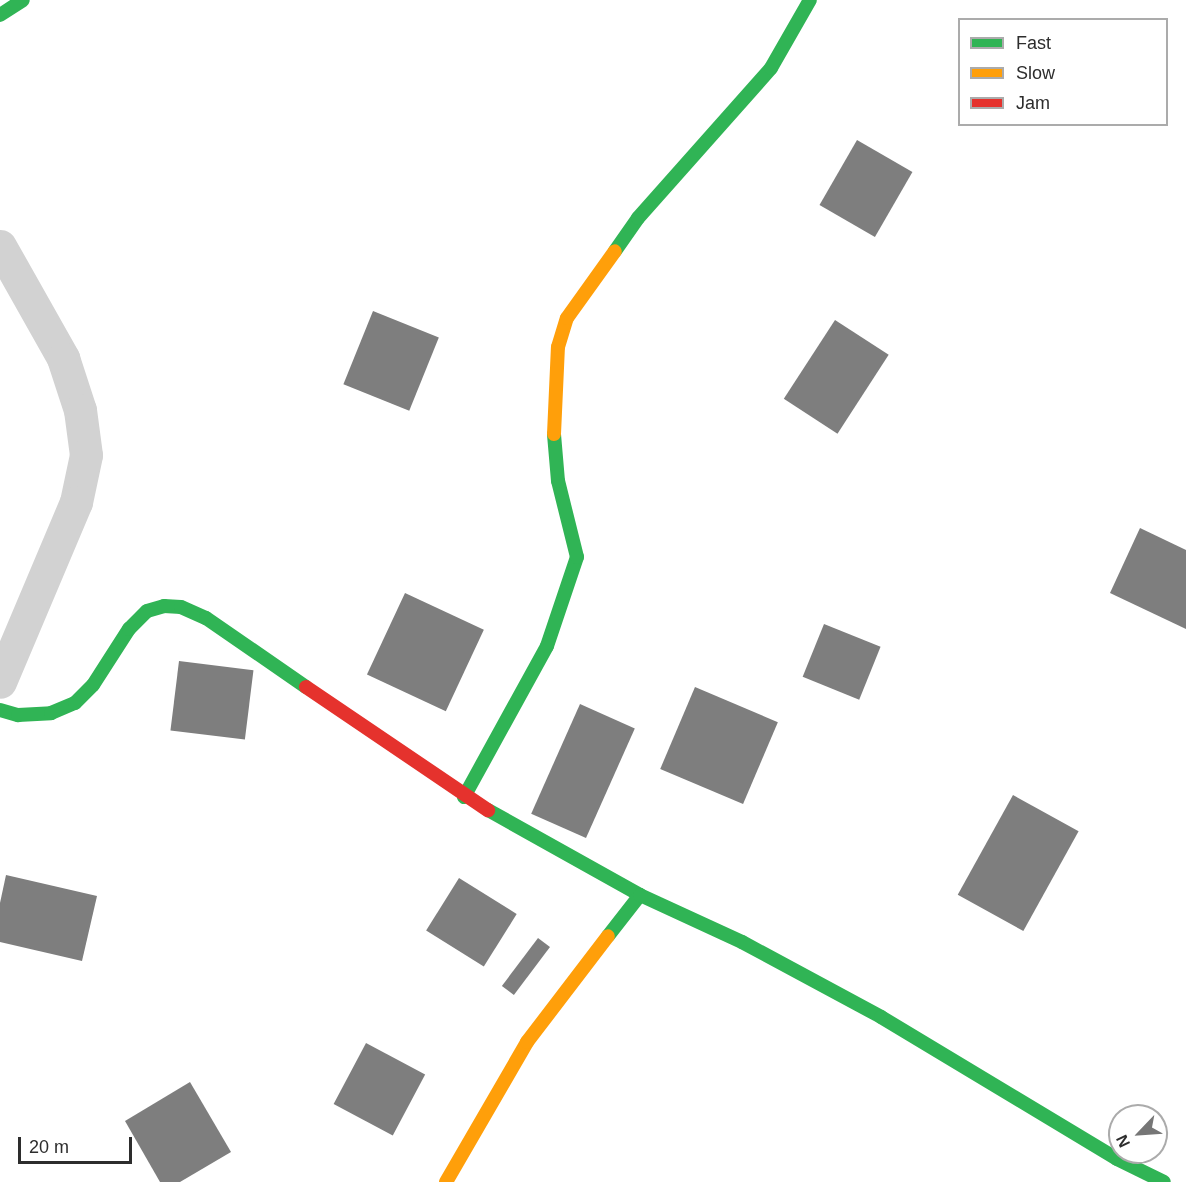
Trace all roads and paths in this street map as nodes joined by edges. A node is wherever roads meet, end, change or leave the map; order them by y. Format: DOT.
graph roads {
  1 [pos="23,0"];
  2 [pos="810,0"];
  3 [pos="0,15"];
  4 [pos="0,246"];
  5 [pos="0,682"];
  6 [pos="0,710"];
  7 [pos="464,797"];
  8 [pos="640,896"];
  9 [pos="446,1182"];
  10 [pos="1164,1182"];
  1 -- 3 [label="street"];
  2 -- 7 [label="street"];
  4 -- 5 [label="street"];
  6 -- 7 [label="street"];
  7 -- 8 [label="street"];
  8 -- 9 [label="street"];
  8 -- 10 [label="street"];
}
